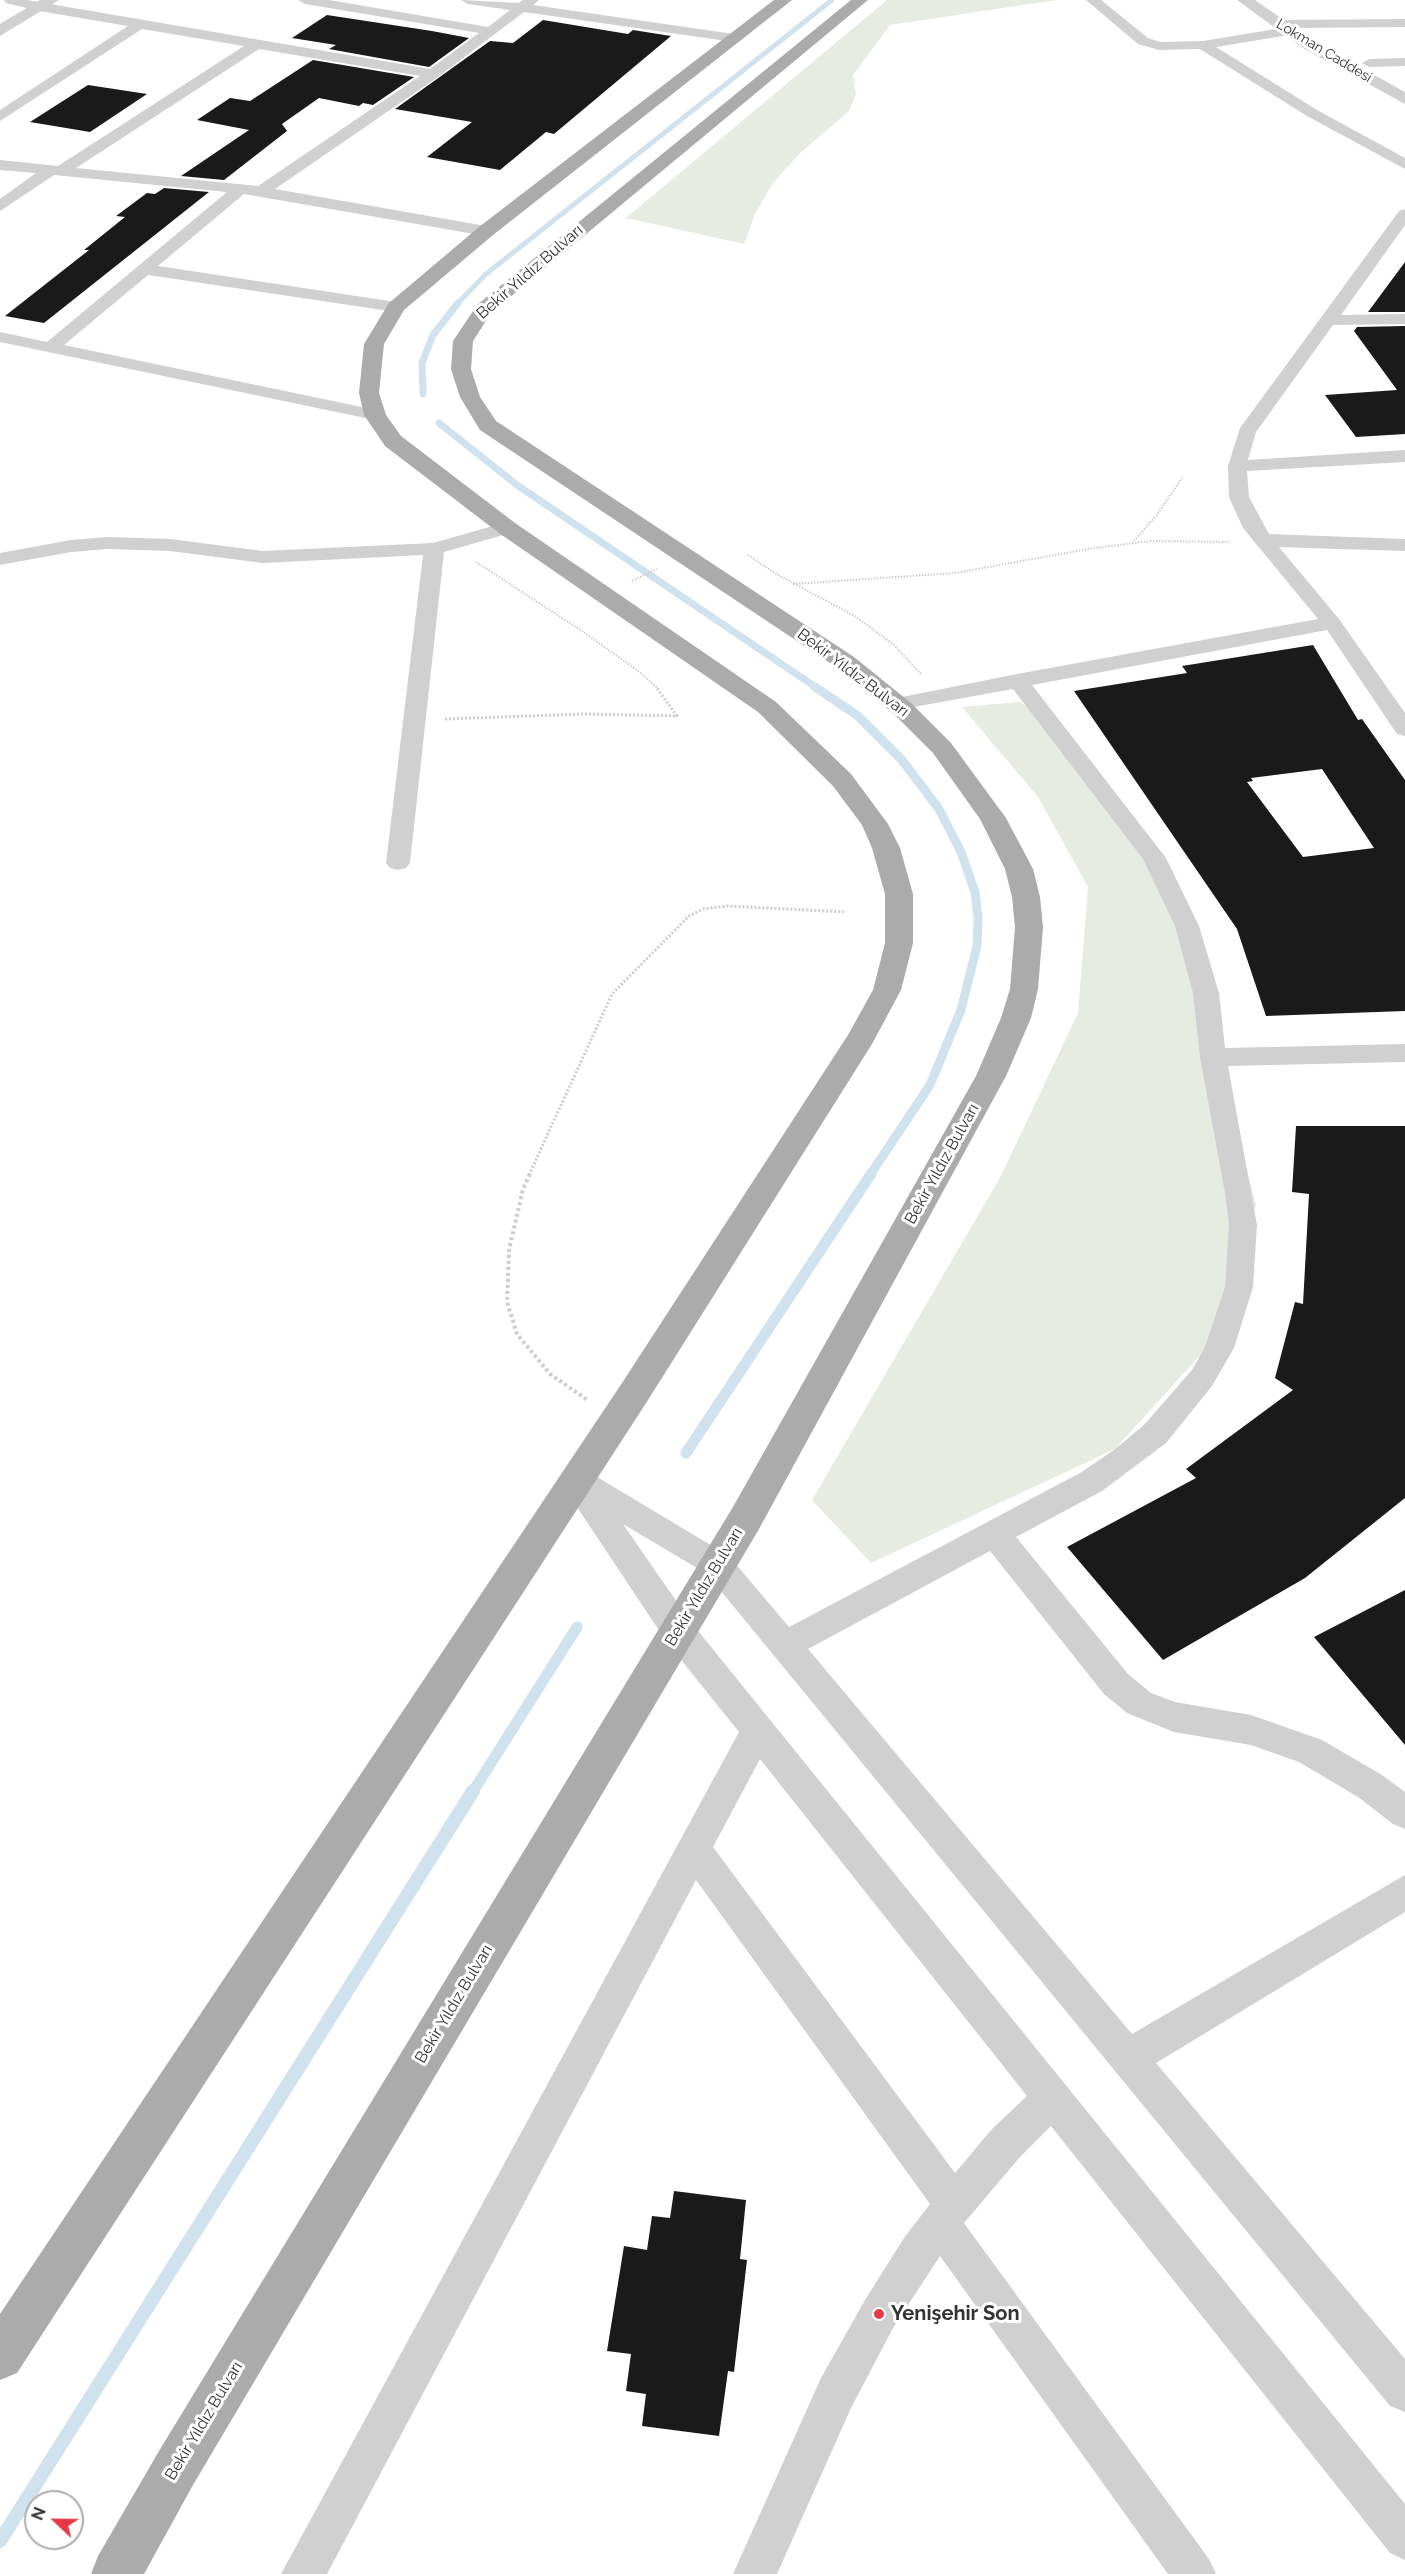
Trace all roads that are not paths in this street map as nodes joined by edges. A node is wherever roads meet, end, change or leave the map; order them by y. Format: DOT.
graph roads {
  1 [pos="11,0"];
  2 [pos="305,0"];
  3 [pos="404,0"];
  4 [pos="468,0"];
  5 [pos="784,0"];
  6 [pos="860,0"];
  7 [pos="1093,0"];
  8 [pos="1245,0"];
  9 [pos="45,4"];
  10 [pos="526,4"];
  11 [pos="383,13"];
  12 [pos="1405,23"];
  13 [pos="140,24"];
  14 [pos="1283,28"];
  15 [pos="0,31"];
  16 [pos="490,31"];
  17 [pos="734,38"];
  18 [pos="257,44"];
  19 [pos="1203,45"];
  20 [pos="1405,62"];
  21 [pos="1369,63"];
  22 [pos="433,74"];
  23 [pos="12,90"];
  24 [pos="35,94"];
  25 [pos="1405,99"];
  26 [pos="0,117"];
  27 [pos="1405,164"];
  28 [pos="0,165"];
  29 [pos="56,170"];
  30 [pos="241,189"];
  31 [pos="261,192"];
  32 [pos="0,206"];
  33 [pos="1405,214"];
  34 [pos="486,231"];
  35 [pos="144,269"];
  36 [pos="396,307"];
  37 [pos="1405,319"];
  38 [pos="1329,320"];
  39 [pos="0,337"];
  40 [pos="50,348"];
  41 [pos="375,415"];
  42 [pos="1405,456"];
  43 [pos="1237,466"];
  44 [pos="507,528"];
  45 [pos="1265,544"];
  46 [pos="1405,545"];
  47 [pos="442,547"];
  48 [pos="0,559"];
  49 [pos="1332,624"];
  50 [pos="1017,680"];
  51 [pos="897,704"];
  52 [pos="1403,722"];
  53 [pos="398,863"];
  54 [pos="1405,1053"];
  55 [pos="1213,1057"];
  56 [pos="576,1480"];
  57 [pos="994,1534"];
  58 [pos="718,1565"];
  59 [pos="678,1631"];
  60 [pos="784,1646"];
  61 [pos="758,1730"];
  62 [pos="1405,1814"];
  63 [pos="694,1849"];
  64 [pos="1405,1892"];
  65 [pos="1128,2058"];
  66 [pos="1053,2097"];
  67 [pos="947,2213"];
  68 [pos="0,2356"];
  69 [pos="1405,2391"];
  70 [pos="1405,2538"];
  71 [pos="116,2574"];
  72 [pos="303,2574"];
  73 [pos="755,2574"];
  74 [pos="1194,2574"];
  1 -- 9 [label="street"];
  2 -- 11 [label="street"];
  3 -- 11 [label="street"];
  4 -- 10 [label="street"];
  5 -- 17 [label="main road"];
  6 -- 51 [label="main road, Bekir Yıldız Bulvarı"];
  7 -- 19 [label="street"];
  8 -- 14 [label="street, Lokman Caddesi"];
  9 -- 13 [label="street"];
  9 -- 15 [label="street"];
  10 -- 16 [label="street"];
  10 -- 17 [label="street"];
  11 -- 16 [label="street"];
  12 -- 14 [label="street"];
  13 -- 18 [label="street"];
  13 -- 24 [label="street"];
  14 -- 19 [label="street"];
  14 -- 25 [label="street, Lokman Caddesi"];
  16 -- 22 [label="street"];
  17 -- 34 [label="main road"];
  18 -- 22 [label="street"];
  18 -- 29 [label="street"];
  19 -- 27 [label="street"];
  20 -- 21 [label="street"];
  22 -- 31 [label="street"];
  23 -- 24 [label="street"];
  24 -- 26 [label="street"];
  28 -- 29 [label="street"];
  29 -- 30 [label="street"];
  29 -- 32 [label="street"];
  30 -- 31 [label="street"];
  30 -- 35 [label="street"];
  31 -- 34 [label="street"];
  33 -- 38 [label="street"];
  34 -- 36 [label="main road"];
  35 -- 36 [label="street"];
  35 -- 40 [label="street"];
  36 -- 41 [label="main road"];
  37 -- 38 [label="street"];
  38 -- 43 [label="street"];
  39 -- 40 [label="street"];
  40 -- 41 [label="street"];
  41 -- 44 [label="main road"];
  42 -- 43 [label="street"];
  43 -- 45 [label="street"];
  44 -- 47 [label="street"];
  44 -- 56 [label="main road"];
  45 -- 46 [label="street"];
  45 -- 49 [label="street"];
  47 -- 48 [label="street"];
  47 -- 53 [label="street"];
  49 -- 50 [label="street"];
  49 -- 52 [label="street"];
  50 -- 51 [label="street"];
  50 -- 55 [label="street"];
  51 -- 58 [label="main road, Bekir Yıldız Bulvarı"];
  54 -- 55 [label="street"];
  55 -- 57 [label="street"];
  56 -- 58 [label="street"];
  56 -- 59 [label="street"];
  56 -- 68 [label="main road"];
  57 -- 60 [label="street"];
  57 -- 62 [label="street"];
  58 -- 59 [label="main road, Bekir Yıldız Bulvarı"];
  58 -- 60 [label="street"];
  59 -- 61 [label="street"];
  59 -- 71 [label="main road, Bekir Yıldız Bulvarı"];
  60 -- 65 [label="street"];
  61 -- 63 [label="street"];
  61 -- 66 [label="street"];
  63 -- 67 [label="street"];
  63 -- 72 [label="street"];
  64 -- 65 [label="street"];
  65 -- 69 [label="street"];
  66 -- 67 [label="street"];
  66 -- 70 [label="street"];
  67 -- 73 [label="street"];
  67 -- 74 [label="street"];
}
